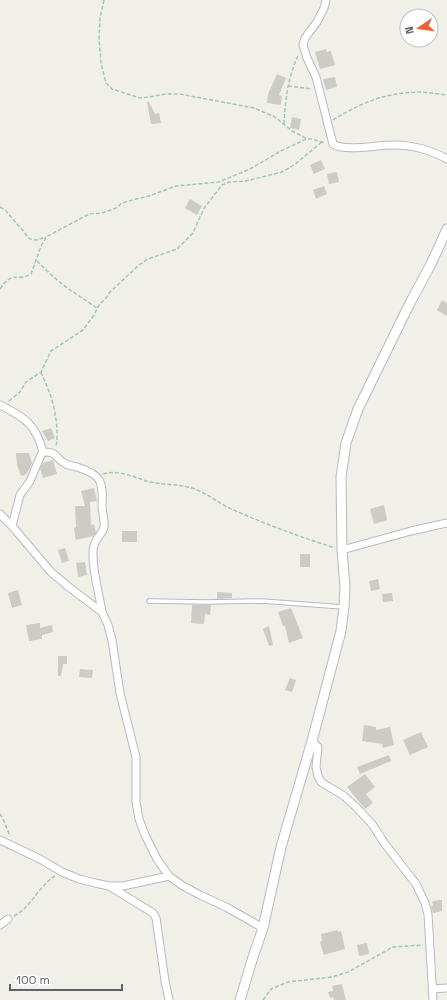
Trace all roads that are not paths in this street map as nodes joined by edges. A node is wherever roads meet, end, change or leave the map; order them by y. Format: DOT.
graph roads {
  1 [pos="326,0"];
  2 [pos="447,159"];
  3 [pos="447,229"];
  4 [pos="3,404"];
  5 [pos="43,452"];
  6 [pos="0,514"];
  7 [pos="447,523"];
  8 [pos="12,526"];
  9 [pos="342,550"];
  10 [pos="149,601"];
  11 [pos="344,608"];
  12 [pos="102,612"];
  13 [pos="312,741"];
  14 [pos="0,840"];
  15 [pos="169,876"];
  16 [pos="109,886"];
  17 [pos="8,919"];
  18 [pos="0,925"];
  19 [pos="263,928"];
  20 [pos="447,988"];
  21 [pos="432,989"];
  22 [pos="169,1000"];
  23 [pos="240,1000"];
  24 [pos="432,1000"];
  1 -- 2 [label="street"];
  3 -- 9 [label="street"];
  4 -- 5 [label="street"];
  5 -- 8 [label="street"];
  5 -- 12 [label="street"];
  6 -- 8 [label="street"];
  7 -- 9 [label="street"];
  8 -- 12 [label="street"];
  9 -- 11 [label="street"];
  10 -- 11 [label="lane"];
  11 -- 13 [label="street"];
  12 -- 15 [label="street"];
  13 -- 19 [label="street"];
  13 -- 21 [label="street"];
  14 -- 16 [label="street"];
  15 -- 16 [label="street"];
  15 -- 19 [label="street"];
  16 -- 22 [label="street"];
  17 -- 18 [label="street"];
  19 -- 23 [label="street"];
  20 -- 21 [label="street"];
  21 -- 24 [label="street"];
}
